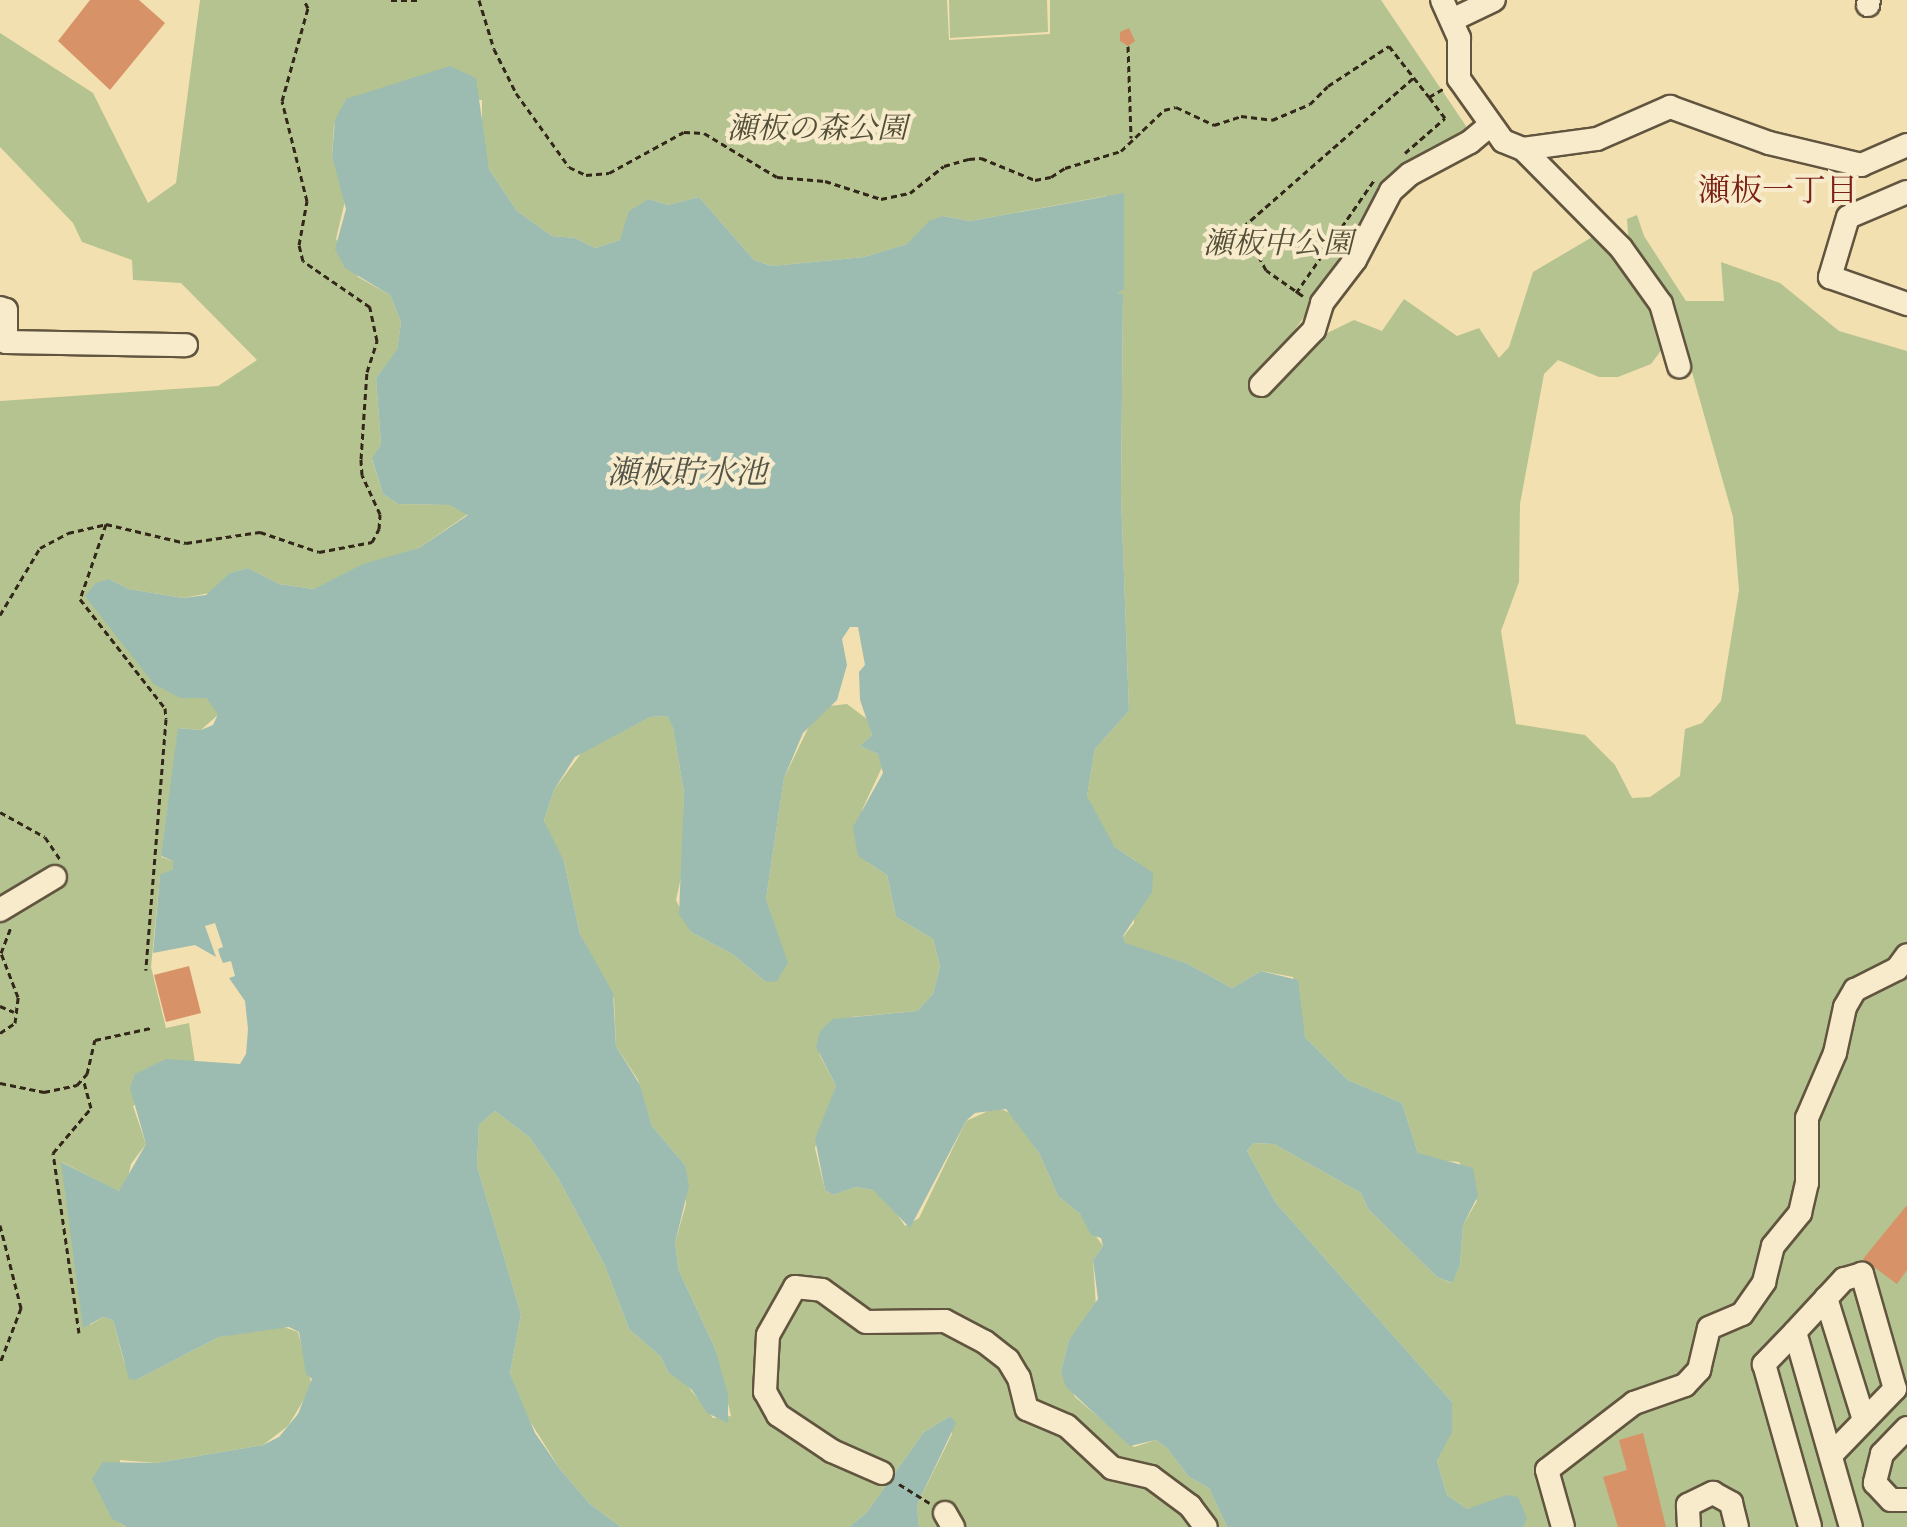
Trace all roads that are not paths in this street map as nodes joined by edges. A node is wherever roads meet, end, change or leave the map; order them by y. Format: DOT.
graph roads {
  1 [pos="1494,0"];
  2 [pos="1448,9"];
  3 [pos="1490,125"];
  4 [pos="1907,145"];
  5 [pos="1523,149"];
  6 [pos="1907,192"];
  7 [pos="1907,304"];
  8 [pos="0,308"];
  9 [pos="186,345"];
  10 [pos="1679,366"];
  11 [pos="1261,385"];
  12 [pos="55,877"];
  13 [pos="0,910"];
  14 [pos="1907,955"];
  15 [pos="1826,1298"];
  16 [pos="1795,1332"];
  17 [pos="1864,1420"];
  18 [pos="1907,1428"];
  19 [pos="1831,1455"];
  20 [pos="882,1473"];
  21 [pos="1907,1500"];
  22 [pos="1206,1527"];
  23 [pos="1563,1527"];
  24 [pos="1689,1527"];
  25 [pos="1737,1527"];
  26 [pos="1810,1527"];
  27 [pos="1851,1527"];
  1 -- 2 [label="street"];
  2 -- 3 [label="street"];
  3 -- 5 [label="street"];
  3 -- 11 [label="street"];
  4 -- 5 [label="street"];
  5 -- 10 [label="street"];
  6 -- 7 [label="street"];
  8 -- 9 [label="street"];
  12 -- 13 [label="street"];
  14 -- 23 [label="street"];
  15 -- 16 [label="street"];
  15 -- 17 [label="street"];
  15 -- 17 [label="street"];
  16 -- 19 [label="street"];
  16 -- 26 [label="street"];
  17 -- 19 [label="street"];
  18 -- 21 [label="street"];
  19 -- 27 [label="street"];
  20 -- 22 [label="street"];
  24 -- 25 [label="street"];
}
